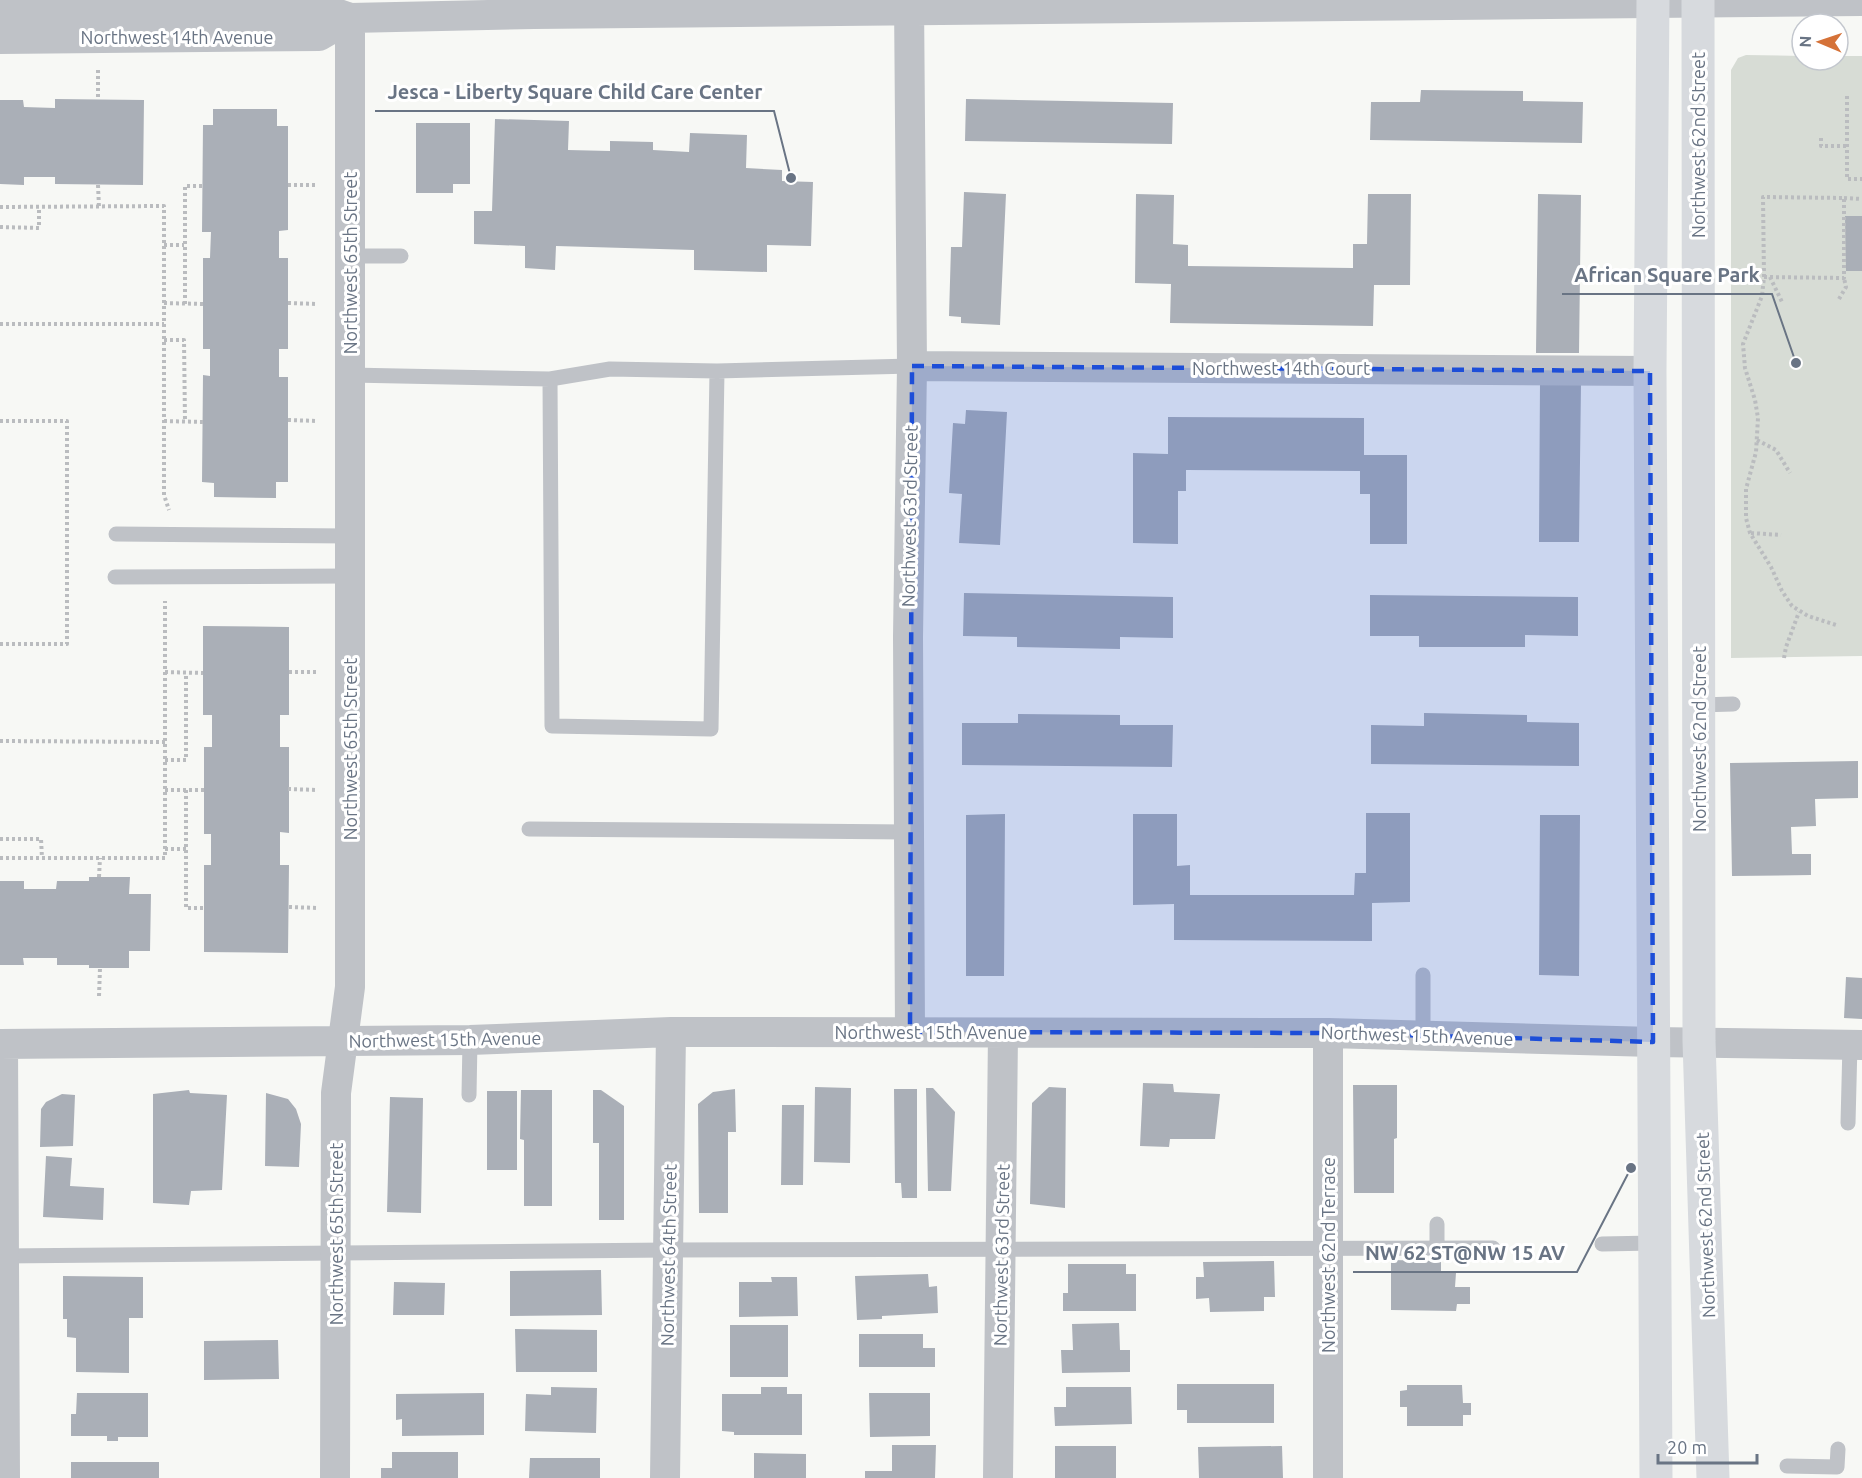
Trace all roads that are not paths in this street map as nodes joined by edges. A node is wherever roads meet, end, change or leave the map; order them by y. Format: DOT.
graph roads {
  1 [pos="1653,1"];
  2 [pos="1698,1"];
  3 [pos="1846,1"];
  4 [pos="909,5"];
  5 [pos="527,7"];
  6 [pos="392,9"];
  7 [pos="0,10"];
  8 [pos="350,18"];
  9 [pos="0,39"];
  10 [pos="350,256"];
  11 [pos="401,256"];
  12 [pos="912,366"];
  13 [pos="717,371"];
  14 [pos="1650,371"];
  15 [pos="350,375"];
  16 [pos="550,379"];
  17 [pos="116,534"];
  18 [pos="350,536"];
  19 [pos="349,576"];
  20 [pos="115,577"];
  21 [pos="1733,704"];
  22 [pos="1699,705"];
  23 [pos="529,829"];
  24 [pos="909,832"];
  25 [pos="1423,975"];
  26 [pos="671,1032"];
  27 [pos="910,1032"];
  28 [pos="1003,1033"];
  29 [pos="1328,1033"];
  30 [pos="1423,1035"];
  31 [pos="470,1040"];
  32 [pos="343,1041"];
  33 [pos="1699,1041"];
  34 [pos="1653,1042"];
  35 [pos="2,1044"];
  36 [pos="1856,1045"];
  37 [pos="469,1095"];
  38 [pos="1848,1123"];
  39 [pos="1437,1224"];
  40 [pos="1654,1243"];
  41 [pos="1602,1244"];
  42 [pos="1437,1247"];
  43 [pos="1494,1248"];
  44 [pos="1001,1249"];
  45 [pos="1328,1249"];
  46 [pos="668,1250"];
  47 [pos="337,1253"];
  48 [pos="2,1256"];
  49 [pos="1838,1449"];
  50 [pos="1787,1466"];
  51 [pos="5,1478"];
  52 [pos="335,1478"];
  53 [pos="665,1478"];
  54 [pos="999,1478"];
  55 [pos="1328,1478"];
  56 [pos="1656,1478"];
  57 [pos="1713,1478"];
  1 -- 2 [label="street, Northwest 14th Avenue"];
  1 -- 4 [label="street, Northwest 14th Avenue"];
  1 -- 14 [label="main road"];
  2 -- 3 [label="street, Northwest 14th Avenue"];
  2 -- 22 [label="main road, Northwest 62nd Street"];
  4 -- 5 [label="street, Northwest 14th Avenue"];
  4 -- 12 [label="street, Northwest 63rd Street"];
  5 -- 6 [label="street, Northwest 14th Avenue"];
  6 -- 8 [label="street, Northwest 14th Avenue"];
  7 -- 8 [label="street, Northwest 14th Avenue"];
  8 -- 9 [label="street, Northwest 14th Avenue"];
  8 -- 10 [label="street, Northwest 65th Street"];
  10 -- 11 [label="lane"];
  10 -- 15 [label="street, Northwest 65th Street"];
  12 -- 13 [label="lane"];
  12 -- 14 [label="street, Northwest 14th Court"];
  12 -- 24 [label="street, Northwest 63rd Street"];
  13 -- 16 [label="lane"];
  13 -- 16 [label="lane"];
  14 -- 34 [label="main road"];
  15 -- 16 [label="lane"];
  15 -- 18 [label="street, Northwest 65th Street"];
  17 -- 18 [label="lane"];
  18 -- 19 [label="street, Northwest 65th Street"];
  19 -- 20 [label="lane"];
  19 -- 32 [label="street, Northwest 65th Street"];
  21 -- 22 [label="lane"];
  22 -- 33 [label="main road, Northwest 62nd Street"];
  23 -- 24 [label="lane"];
  24 -- 27 [label="street, Northwest 63rd Street"];
  25 -- 30 [label="lane"];
  26 -- 27 [label="street, Northwest 15th Avenue"];
  26 -- 31 [label="street, Northwest 15th Avenue"];
  26 -- 46 [label="street, Northwest 64th Street"];
  27 -- 28 [label="street, Northwest 15th Avenue"];
  28 -- 29 [label="street, Northwest 15th Avenue"];
  28 -- 44 [label="street, Northwest 63rd Street"];
  29 -- 30 [label="street, Northwest 15th Avenue"];
  29 -- 45 [label="street, Northwest 62nd Terrace"];
  30 -- 34 [label="street, Northwest 15th Avenue"];
  31 -- 32 [label="street, Northwest 15th Avenue"];
  31 -- 37 [label="lane"];
  32 -- 35 [label="street, Northwest 15th Avenue"];
  32 -- 47 [label="street, Northwest 65th Street"];
  33 -- 34 [label="street, Northwest 15th Avenue"];
  33 -- 36 [label="street, Northwest 15th Avenue"];
  33 -- 57 [label="main road, Northwest 62nd Street"];
  34 -- 40 [label="main road"];
  35 -- 48 [label="street"];
  36 -- 38 [label="lane"];
  39 -- 42 [label="lane"];
  40 -- 41 [label="lane"];
  40 -- 56 [label="main road"];
  42 -- 43 [label="lane"];
  42 -- 45 [label="lane"];
  44 -- 45 [label="lane"];
  44 -- 46 [label="lane"];
  44 -- 54 [label="street, Northwest 63rd Street"];
  45 -- 55 [label="street, Northwest 62nd Terrace"];
  46 -- 47 [label="lane"];
  46 -- 53 [label="street, Northwest 64th Street"];
  47 -- 48 [label="lane"];
  47 -- 52 [label="street, Northwest 65th Street"];
  48 -- 51 [label="street"];
  49 -- 50 [label="lane"];
}
